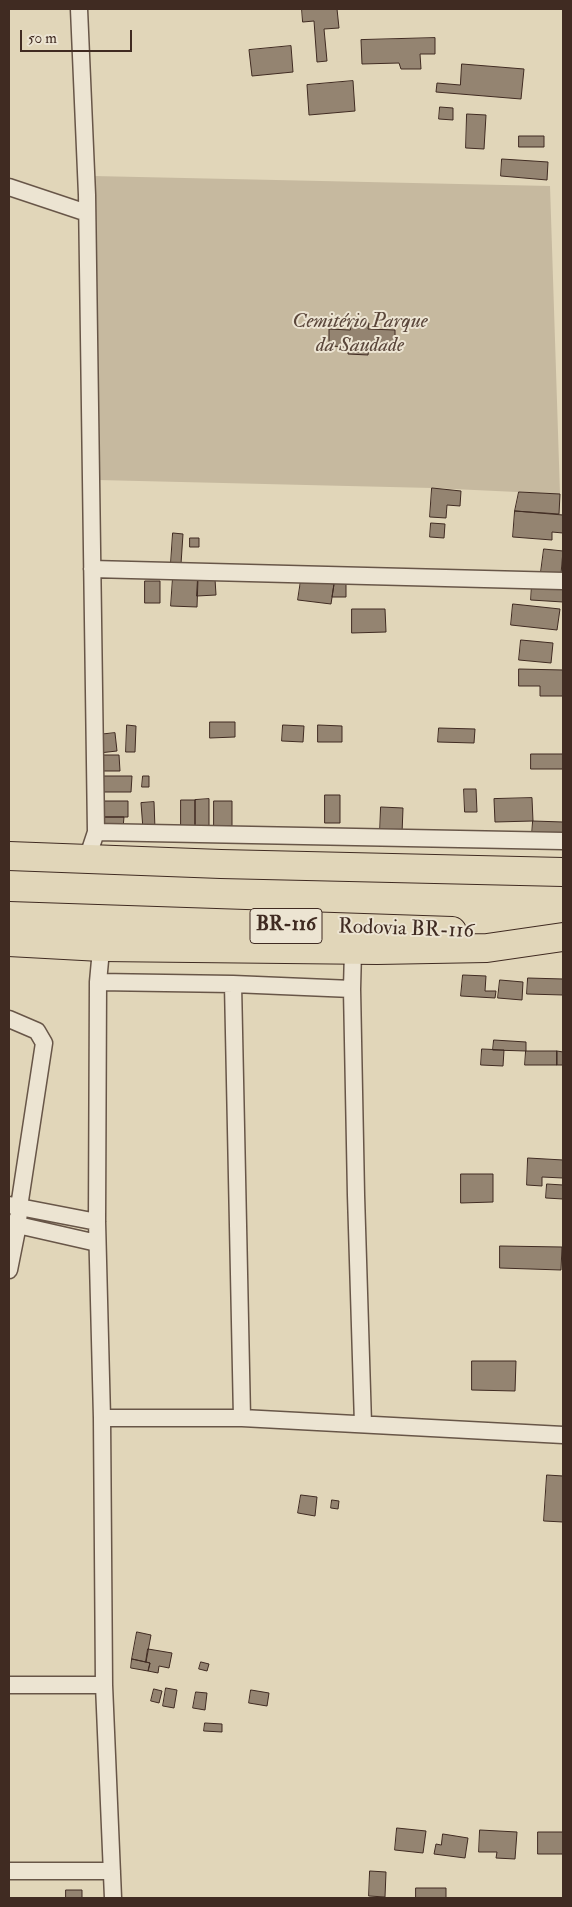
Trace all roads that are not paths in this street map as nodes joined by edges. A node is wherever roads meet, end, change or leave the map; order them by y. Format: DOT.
graph roads {
  1 [pos="79,9"];
  2 [pos="9,187"];
  3 [pos="87,214"];
  4 [pos="92,568"];
  5 [pos="563,580"];
  6 [pos="96,832"];
  7 [pos="563,841"];
  8 [pos="9,856"];
  9 [pos="87,859"];
  10 [pos="563,872"];
  11 [pos="9,916"];
  12 [pos="103,919"];
  13 [pos="563,936"];
  14 [pos="9,942"];
  15 [pos="101,947"];
  16 [pos="353,950"];
  17 [pos="98,982"];
  18 [pos="233,984"];
  19 [pos="352,989"];
  20 [pos="9,1019"];
  21 [pos="14,1206"];
  22 [pos="97,1222"];
  23 [pos="13,1224"];
  24 [pos="97,1243"];
  25 [pos="9,1270"];
  26 [pos="102,1418"];
  27 [pos="242,1418"];
  28 [pos="363,1424"];
  29 [pos="563,1435"];
  30 [pos="9,1685"];
  31 [pos="104,1685"];
  32 [pos="9,1871"];
  33 [pos="112,1871"];
  34 [pos="113,1898"];
  1 -- 3 [label="street"];
  2 -- 3 [label="street"];
  3 -- 4 [label="street"];
  4 -- 5 [label="street"];
  4 -- 6 [label="street"];
  6 -- 7 [label="street"];
  6 -- 9 [label="street"];
  8 -- 9 [label="highway"];
  9 -- 10 [label="highway"];
  11 -- 12 [label="highway, Rodovia BR-116 / BR-116"];
  12 -- 13 [label="highway, Rodovia BR-116 / BR-116"];
  12 -- 15 [label="street"];
  13 -- 16 [label="highway"];
  14 -- 15 [label="highway"];
  15 -- 16 [label="highway"];
  15 -- 17 [label="street"];
  16 -- 19 [label="street"];
  17 -- 18 [label="street"];
  17 -- 22 [label="street"];
  18 -- 19 [label="street"];
  18 -- 27 [label="street"];
  19 -- 28 [label="street"];
  20 -- 21 [label="street"];
  21 -- 22 [label="street"];
  21 -- 23 [label="street"];
  22 -- 24 [label="street"];
  23 -- 24 [label="street"];
  23 -- 25 [label="street"];
  24 -- 26 [label="street"];
  26 -- 27 [label="street"];
  26 -- 31 [label="street"];
  27 -- 28 [label="street"];
  28 -- 29 [label="street"];
  30 -- 31 [label="street"];
  31 -- 33 [label="street"];
  32 -- 33 [label="street"];
  33 -- 34 [label="street"];
}
